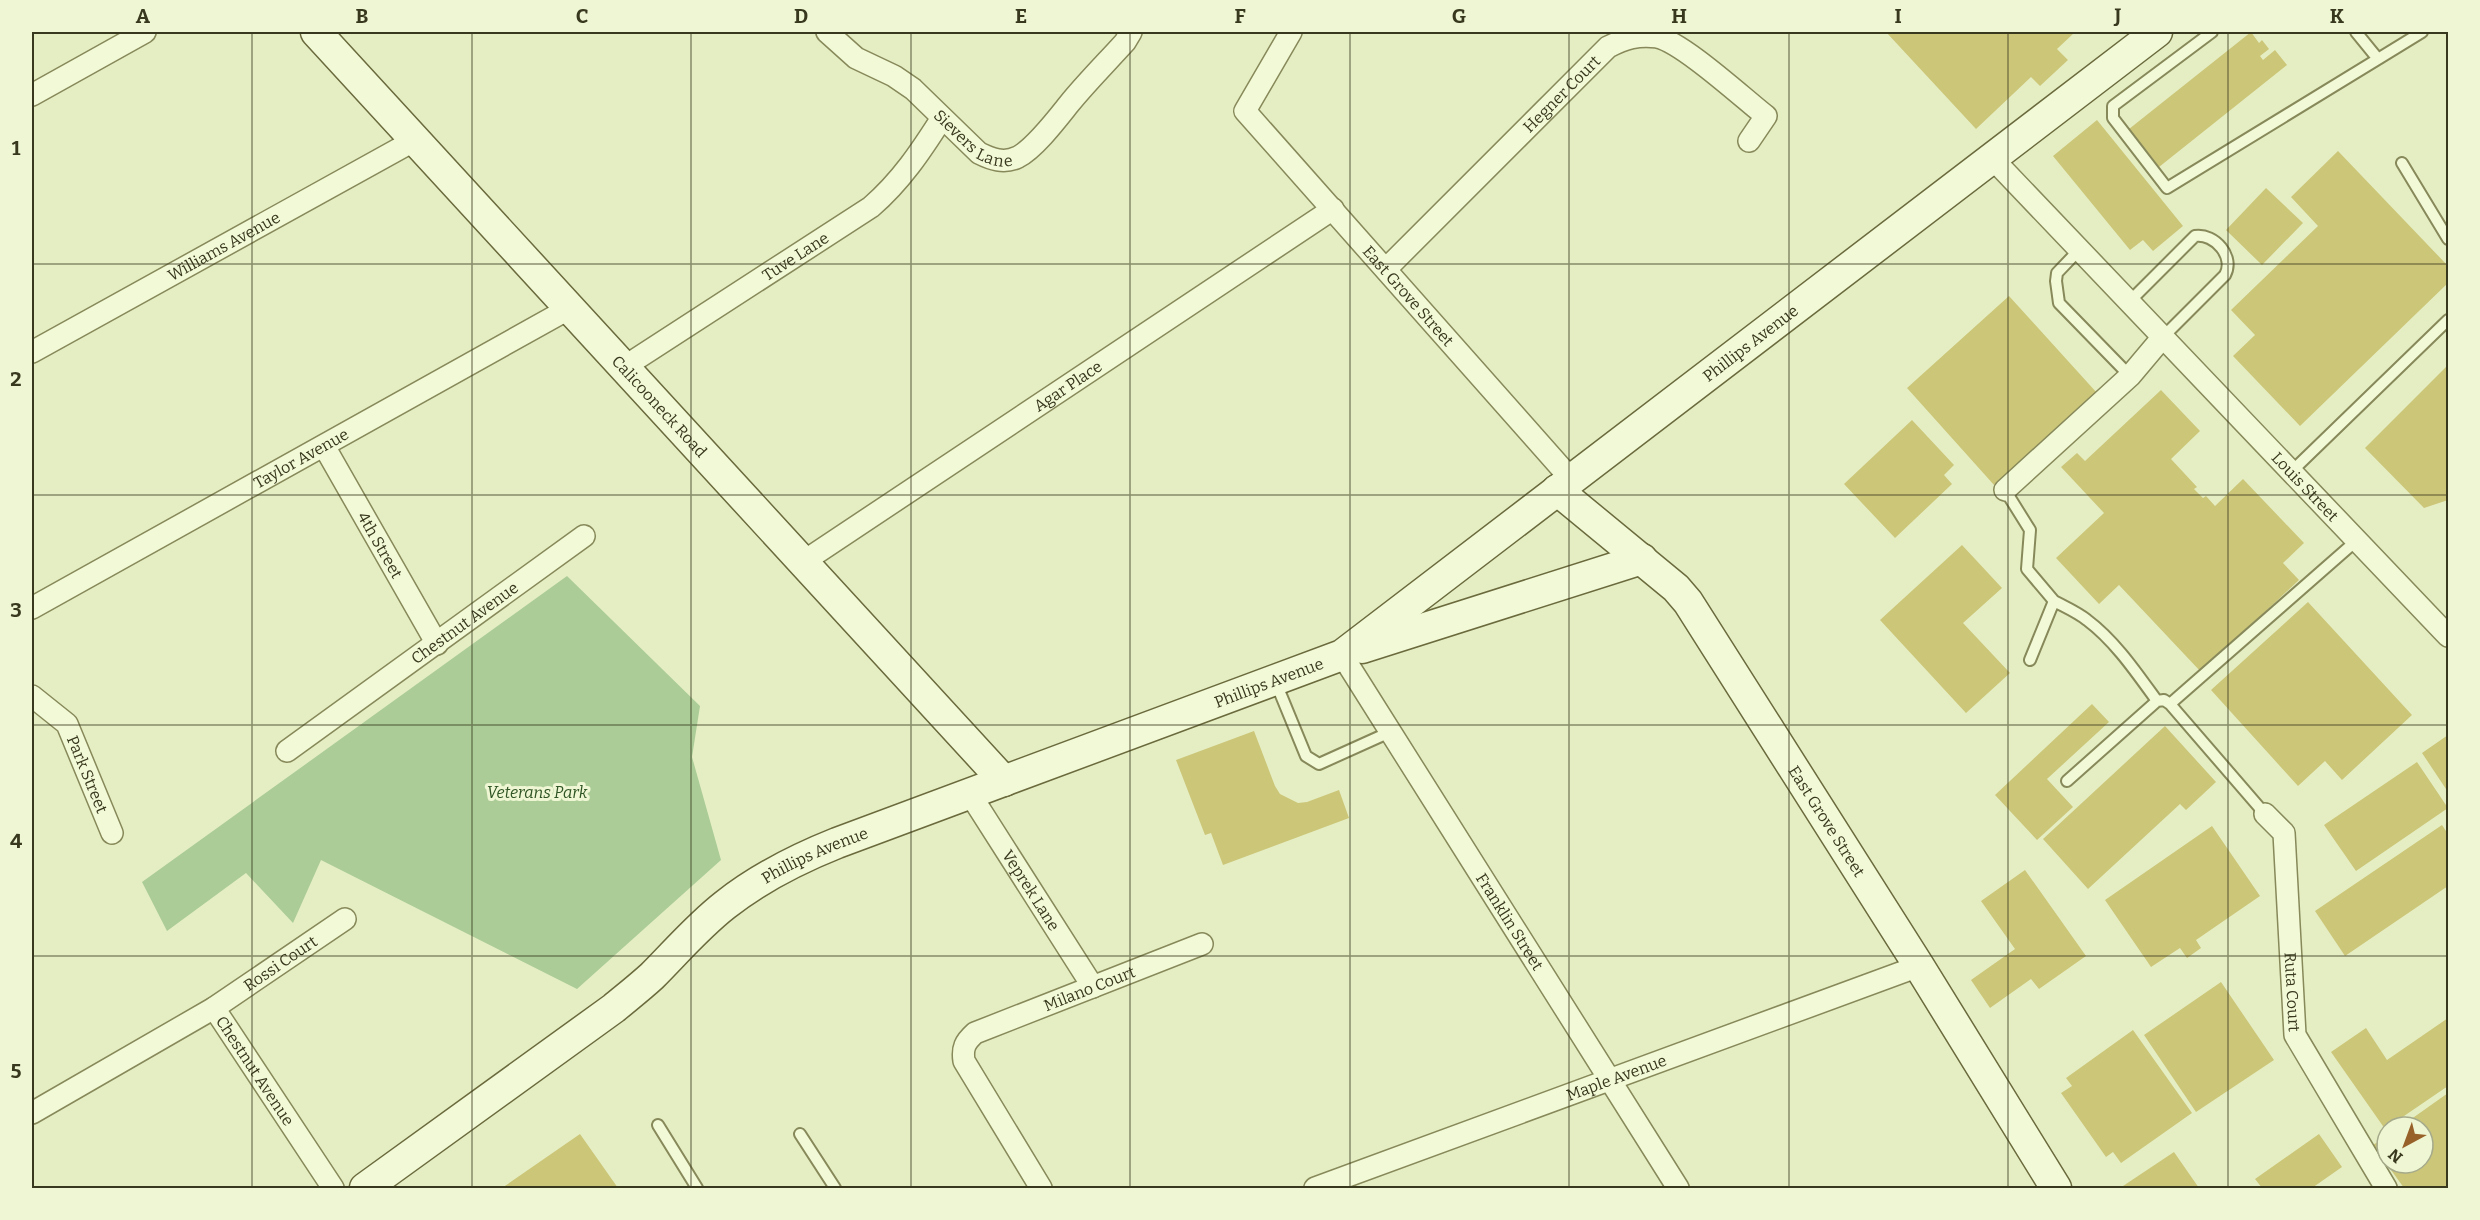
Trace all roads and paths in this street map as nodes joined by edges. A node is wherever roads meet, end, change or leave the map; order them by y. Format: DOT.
graph roads {
  1 [pos="145,32"];
  2 [pos="316,32"];
  3 [pos="1131,32"];
  4 [pos="1291,32"];
  5 [pos="2157,32"];
  6 [pos="2212,32"];
  7 [pos="2356,32"];
  8 [pos="2422,32"];
  9 [pos="831,33"];
  10 [pos="2378,59"];
  11 [pos="32,95"];
  12 [pos="942,118"];
  13 [pos="415,140"];
  14 [pos="1749,141"];
  15 [pos="1992,158"];
  16 [pos="2402,163"];
  17 [pos="1333,209"];
  18 [pos="2448,239"];
  19 [pos="2079,250"];
  20 [pos="1386,269"];
  21 [pos="2129,302"];
  22 [pos="570,309"];
  23 [pos="2448,320"];
  24 [pos="2162,338"];
  25 [pos="32,352"];
  26 [pos="624,367"];
  27 [pos="2130,376"];
  28 [pos="324,446"];
  29 [pos="2291,472"];
  30 [pos="1564,484"];
  31 [pos="2005,490"];
  32 [pos="584,536"];
  33 [pos="2356,541"];
  34 [pos="1642,560"];
  35 [pos="803,562"];
  36 [pos="2054,602"];
  37 [pos="32,608"];
  38 [pos="2448,636"];
  39 [pos="437,644"];
  40 [pos="1342,655"];
  41 [pos="2030,660"];
  42 [pos="1274,680"];
  43 [pos="32,696"];
  44 [pos="2157,701"];
  45 [pos="2170,704"];
  46 [pos="1390,732"];
  47 [pos="287,751"];
  48 [pos="1004,781"];
  49 [pos="2067,781"];
  50 [pos="970,794"];
  51 [pos="2265,814"];
  52 [pos="112,833"];
  53 [pos="345,919"];
  54 [pos="1202,944"];
  55 [pos="1918,966"];
  56 [pos="1093,987"];
  57 [pos="214,1008"];
  58 [pos="1610,1080"];
  59 [pos="32,1113"];
  60 [pos="658,1125"];
  61 [pos="800,1134"];
  62 [pos="333,1188"];
  63 [pos="365,1188"];
  64 [pos="697,1188"];
  65 [pos="835,1188"];
  66 [pos="1041,1188"];
  67 [pos="1315,1188"];
  68 [pos="1678,1188"];
  69 [pos="2056,1188"];
  70 [pos="2386,1188"];
  1 -- 11 [label="street"];
  2 -- 13 [label="street, Calicooneck Road"];
  3 -- 12 [label="street, Sievers Lane"];
  4 -- 17 [label="street, East Grove Street"];
  5 -- 15 [label="street, Phillips Avenue"];
  6 -- 10 [label="lane"];
  7 -- 10 [label="lane"];
  8 -- 10 [label="lane"];
  9 -- 12 [label="street, Sievers Lane"];
  12 -- 26 [label="street, Tuve Lane"];
  13 -- 22 [label="street, Calicooneck Road"];
  13 -- 25 [label="street, Williams Avenue"];
  14 -- 20 [label="street, Hegner Court"];
  15 -- 19 [label="street, Louis Street"];
  15 -- 30 [label="street, Phillips Avenue"];
  16 -- 18 [label="lane"];
  17 -- 20 [label="street, East Grove Street"];
  17 -- 35 [label="street, Agar Place"];
  19 -- 21 [label="street, Louis Street"];
  19 -- 27 [label="lane"];
  20 -- 30 [label="street, East Grove Street"];
  21 -- 24 [label="street, Louis Street"];
  21 -- 24 [label="lane"];
  22 -- 26 [label="street, Calicooneck Road"];
  22 -- 28 [label="street, Taylor Avenue"];
  23 -- 29 [label="lane"];
  24 -- 27 [label="street"];
  24 -- 29 [label="street, Louis Street"];
  26 -- 35 [label="street, Calicooneck Road"];
  27 -- 31 [label="street"];
  28 -- 37 [label="street, Taylor Avenue"];
  28 -- 39 [label="street, 4th Street"];
  29 -- 33 [label="street, Louis Street"];
  30 -- 34 [label="street, East Grove Street"];
  30 -- 40 [label="street, Phillips Avenue"];
  31 -- 36 [label="lane"];
  32 -- 39 [label="street, Chestnut Avenue"];
  33 -- 38 [label="street, Louis Street"];
  33 -- 45 [label="lane"];
  34 -- 40 [label="street, Phillips Avenue"];
  34 -- 55 [label="street, East Grove Street"];
  35 -- 48 [label="street, Calicooneck Road"];
  36 -- 41 [label="lane"];
  36 -- 44 [label="lane"];
  39 -- 47 [label="street, Chestnut Avenue"];
  40 -- 42 [label="street, Phillips Avenue"];
  40 -- 46 [label="street, Franklin Street"];
  42 -- 46 [label="lane"];
  42 -- 48 [label="street, Phillips Avenue"];
  43 -- 52 [label="street, Park Street"];
  44 -- 45 [label="lane"];
  44 -- 49 [label="lane"];
  45 -- 51 [label="lane"];
  46 -- 58 [label="street, Franklin Street"];
  48 -- 50 [label="street, Phillips Avenue"];
  50 -- 56 [label="street, Veprek Lane"];
  50 -- 63 [label="street, Phillips Avenue"];
  51 -- 70 [label="street, Ruta Court"];
  53 -- 57 [label="street, Rossi Court"];
  54 -- 56 [label="street, Milano Court"];
  55 -- 58 [label="street, Maple Avenue"];
  55 -- 69 [label="street, East Grove Street"];
  56 -- 66 [label="street, Milano Court"];
  57 -- 59 [label="street, Chestnut Avenue"];
  57 -- 62 [label="street, Chestnut Avenue"];
  58 -- 67 [label="street, Maple Avenue"];
  58 -- 68 [label="street, Franklin Street"];
  60 -- 64 [label="lane"];
  61 -- 65 [label="lane"];
}
